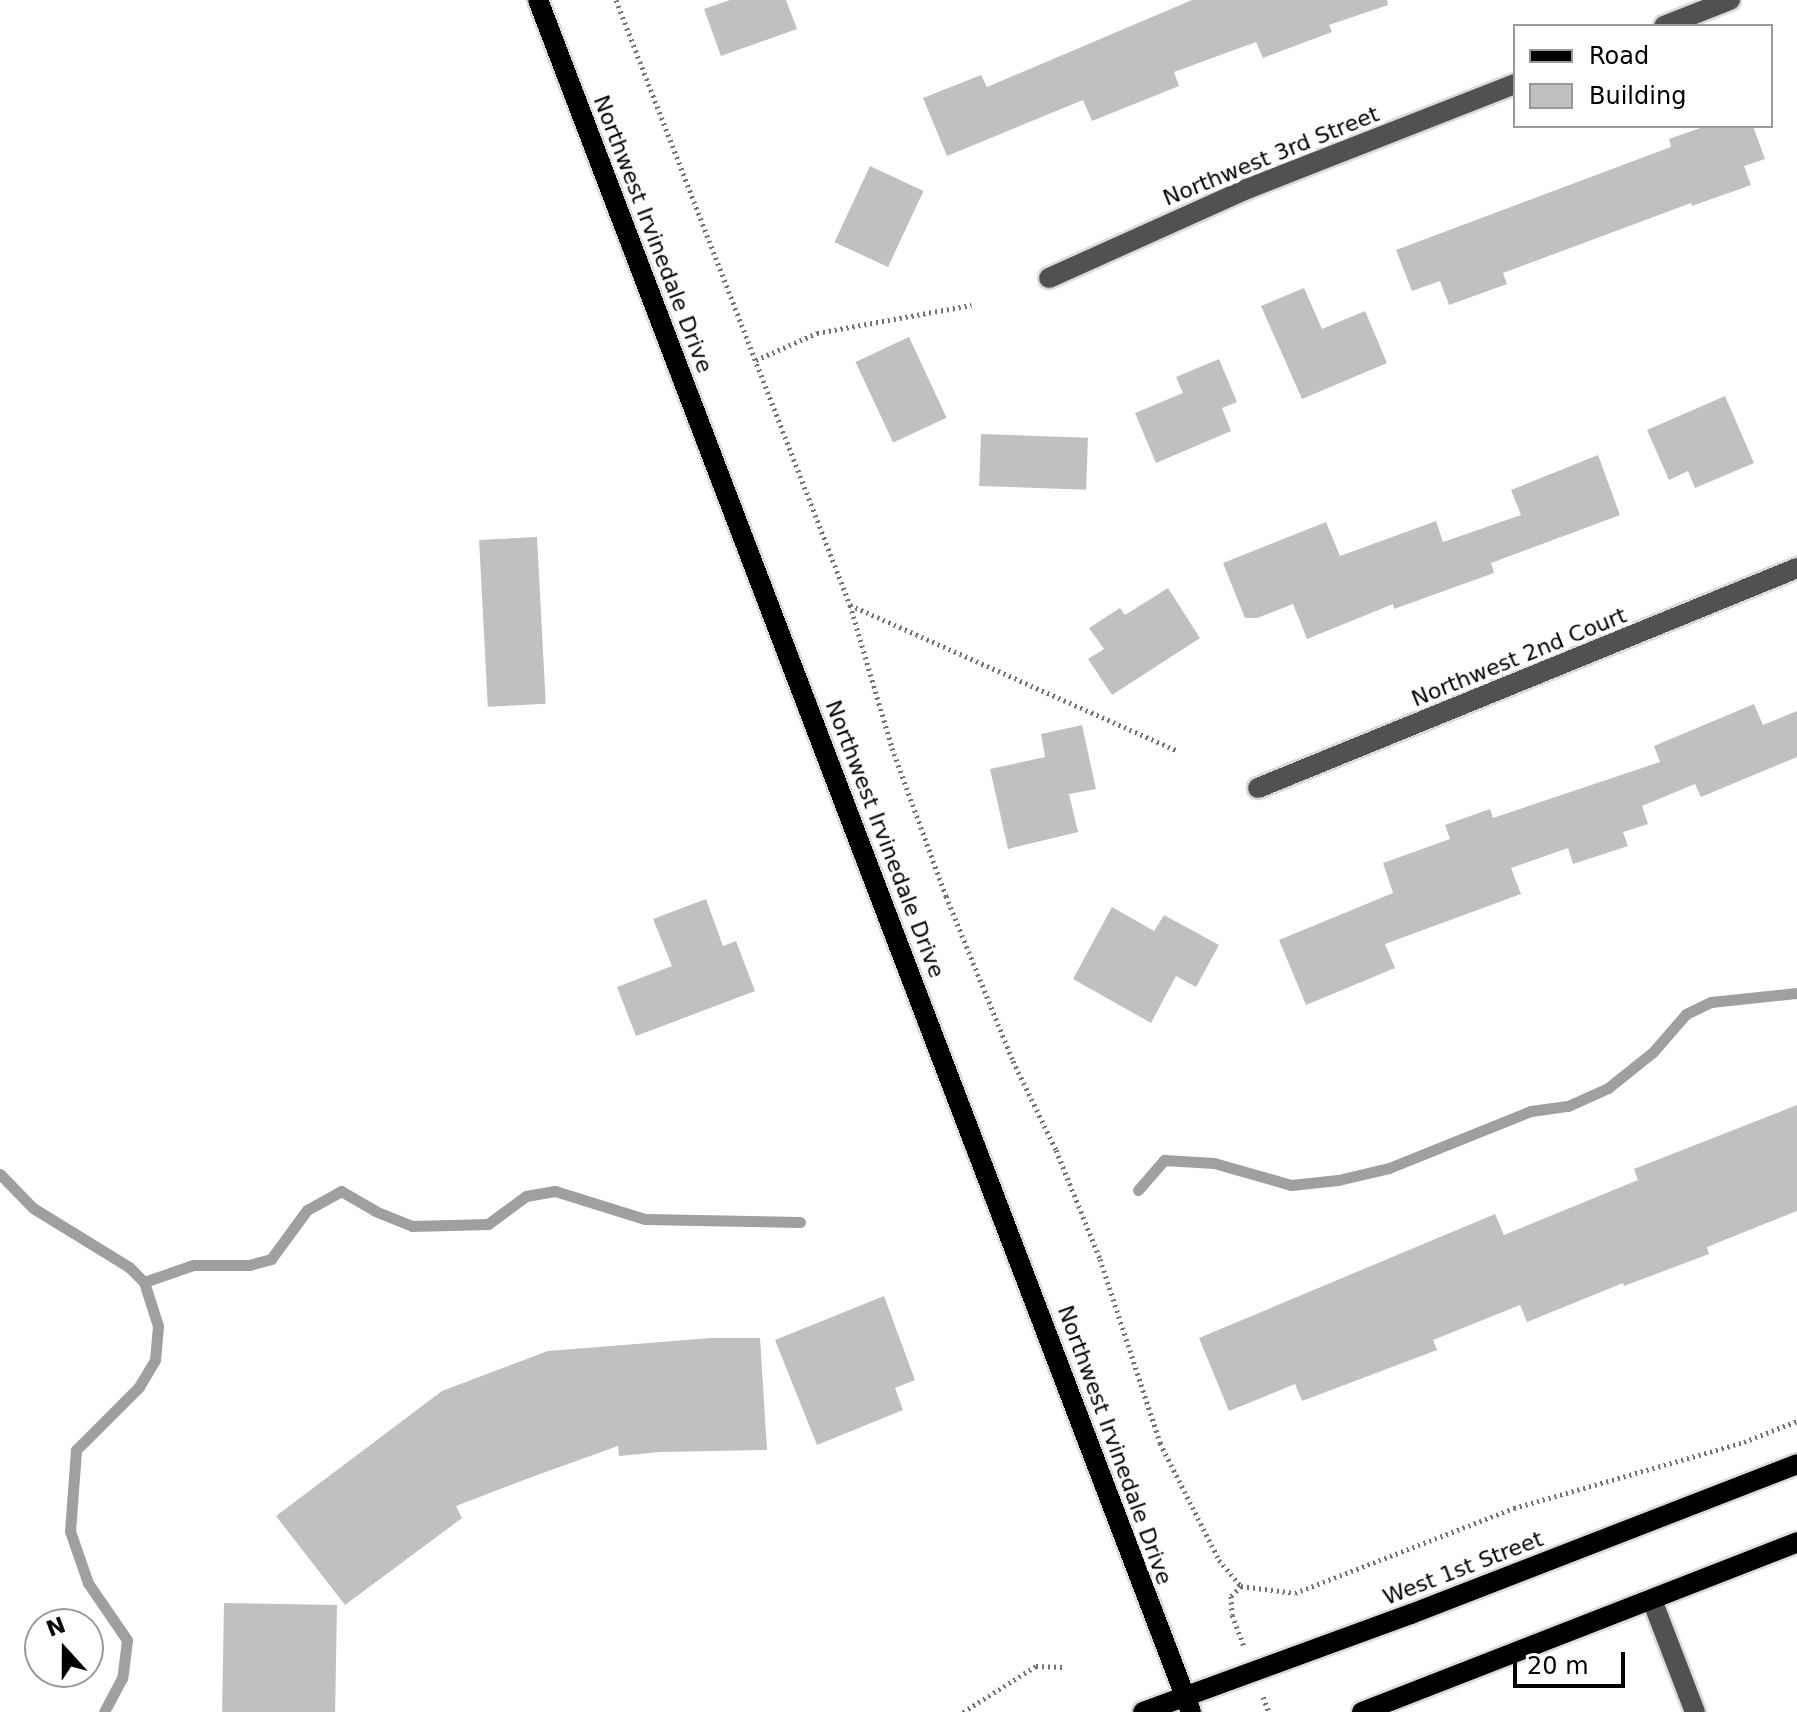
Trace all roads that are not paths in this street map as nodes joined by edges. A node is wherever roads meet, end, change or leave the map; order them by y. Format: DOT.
graph roads {
  1 [pos="538,0"];
  2 [pos="1730,0"];
  3 [pos="1669,24"];
  4 [pos="1513,85"];
  5 [pos="1049,278"];
  6 [pos="1797,568"];
  7 [pos="1258,788"];
  8 [pos="1797,1464"];
  9 [pos="1797,1542"];
  10 [pos="1652,1600"];
  11 [pos="1188,1704"];
  12 [pos="1143,1712"];
  13 [pos="1362,1712"];
  14 [pos="1695,1712"];
  1 -- 11 [label="main road, Northwest Irvinedale Drive"];
  2 -- 3 [label="street"];
  4 -- 5 [label="street, Northwest 3rd Street"];
  6 -- 7 [label="street, Northwest 2nd Court"];
  8 -- 11 [label="main road, West 1st Street"];
  9 -- 10 [label="main road"];
  10 -- 13 [label="main road"];
  10 -- 14 [label="street"];
  11 -- 12 [label="main road, West 1st Street"];
}
